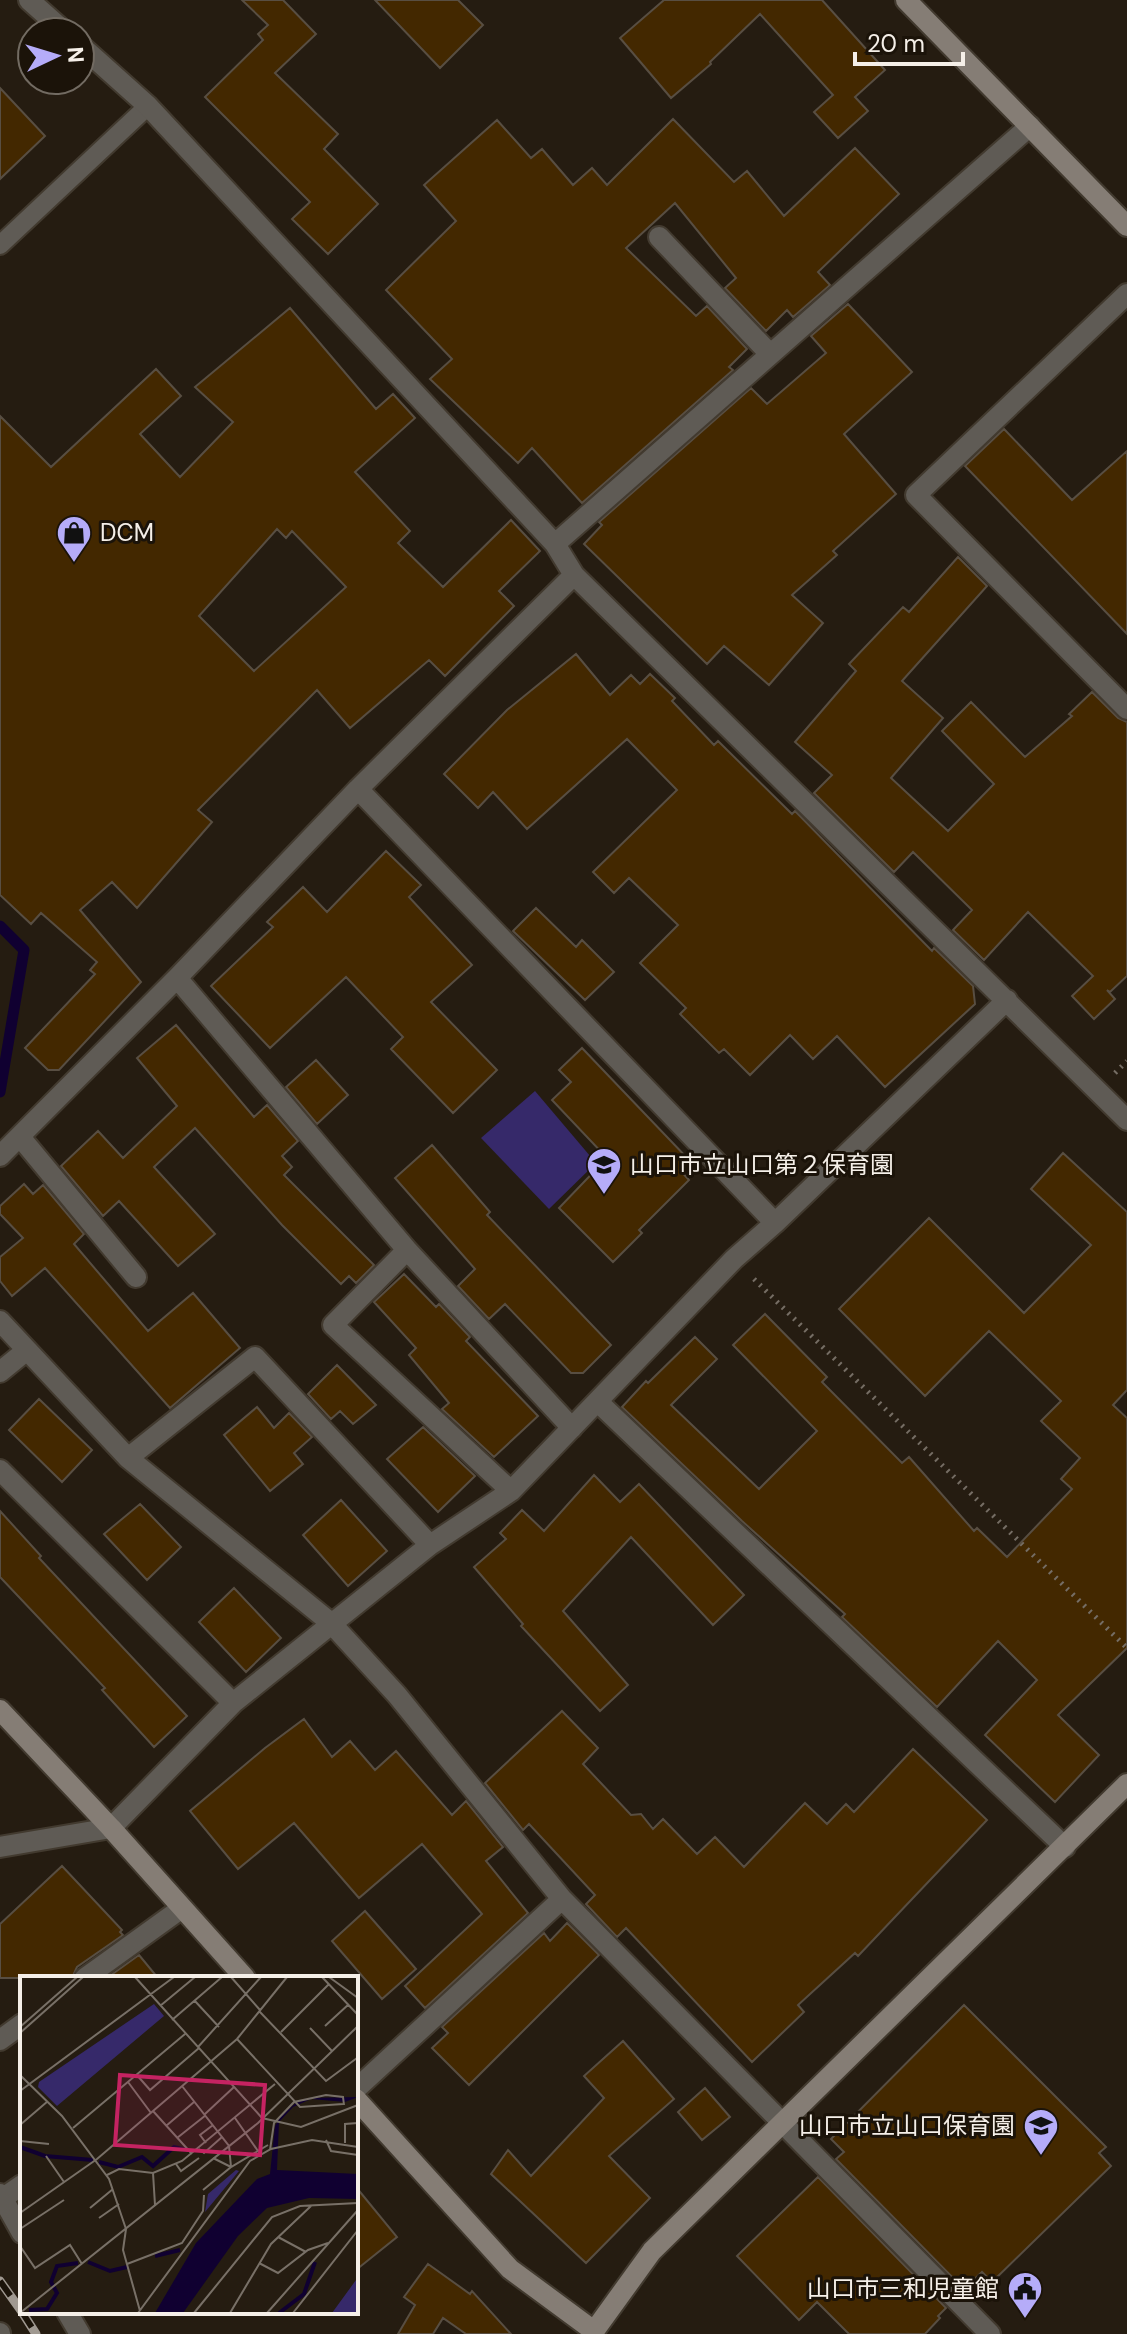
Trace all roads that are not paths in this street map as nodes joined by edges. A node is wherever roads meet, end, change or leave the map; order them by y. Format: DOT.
graph roads {
  1 [pos="29,0"];
  2 [pos="906,0"];
  3 [pos="47,16"];
  4 [pos="96,59"];
  5 [pos="148,106"];
  6 [pos="1030,126"];
  7 [pos="1127,226"];
  8 [pos="659,237"];
  9 [pos="0,245"];
  10 [pos="1127,294"];
  11 [pos="770,354"];
  12 [pos="555,544"];
  13 [pos="574,575"];
  14 [pos="1127,709"];
  15 [pos="358,789"];
  16 [pos="177,978"];
  17 [pos="1007,1000"];
  18 [pos="1127,1120"];
  19 [pos="21,1138"];
  20 [pos="0,1156"];
  21 [pos="775,1223"];
  22 [pos="407,1250"];
  23 [pos="136,1277"];
  24 [pos="0,1321"];
  25 [pos="27,1350"];
  26 [pos="0,1372"];
  27 [pos="598,1402"];
  28 [pos="572,1428"];
  29 [pos="128,1458"];
  30 [pos="0,1470"];
  31 [pos="511,1491"];
  32 [pos="430,1545"];
  33 [pos="331,1623"];
  34 [pos="233,1703"];
  35 [pos="0,1710"];
  36 [pos="1127,1784"];
  37 [pos="111,1828"];
  38 [pos="1065,1847"];
  39 [pos="1,1848"];
  40 [pos="562,1899"];
  41 [pos="182,1908"];
  42 [pos="88,1976"];
  43 [pos="243,1976"];
  44 [pos="20,2025"];
  45 [pos="0,2040"];
  46 [pos="358,2087"];
  47 [pos="358,2101"];
  48 [pos="782,2123"];
  49 [pos="20,2186"];
  50 [pos="2,2196"];
  51 [pos="20,2229"];
  52 [pos="68,2314"];
  53 [pos="595,2333"];
  54 [pos="80,2334"];
  55 [pos="990,2334"];
  1 -- 3 [label="street"];
  2 -- 6 [label="street"];
  4 -- 5 [label="street"];
  5 -- 9 [label="lane"];
  5 -- 12 [label="street"];
  6 -- 7 [label="street"];
  6 -- 11 [label="street"];
  8 -- 11 [label="street"];
  10 -- 14 [label="street"];
  11 -- 12 [label="street"];
  12 -- 13 [label="street"];
  13 -- 15 [label="street"];
  13 -- 17 [label="street"];
  15 -- 16 [label="street"];
  15 -- 21 [label="street"];
  16 -- 19 [label="street"];
  16 -- 22 [label="street"];
  17 -- 18 [label="street"];
  17 -- 21 [label="street"];
  19 -- 20 [label="street"];
  19 -- 23 [label="street"];
  21 -- 27 [label="street"];
  22 -- 28 [label="street"];
  22 -- 31 [label="street"];
  24 -- 25 [label="street"];
  25 -- 26 [label="street"];
  25 -- 29 [label="street"];
  27 -- 28 [label="street"];
  27 -- 38 [label="street"];
  28 -- 31 [label="street"];
  29 -- 32 [label="street"];
  29 -- 33 [label="street"];
  30 -- 34 [label="street"];
  31 -- 32 [label="street"];
  32 -- 33 [label="street"];
  33 -- 34 [label="street"];
  33 -- 40 [label="street"];
  34 -- 37 [label="street"];
  35 -- 37 [label="street"];
  36 -- 38 [label="street"];
  37 -- 39 [label="street"];
  37 -- 41 [label="street"];
  38 -- 48 [label="street"];
  40 -- 46 [label="street"];
  40 -- 48 [label="street"];
  41 -- 42 [label="street"];
  41 -- 43 [label="street"];
  44 -- 45 [label="street"];
  47 -- 53 [label="street"];
  48 -- 53 [label="street"];
  48 -- 55 [label="street"];
  49 -- 50 [label="street"];
  50 -- 51 [label="street"];
  52 -- 54 [label="street"];
}
